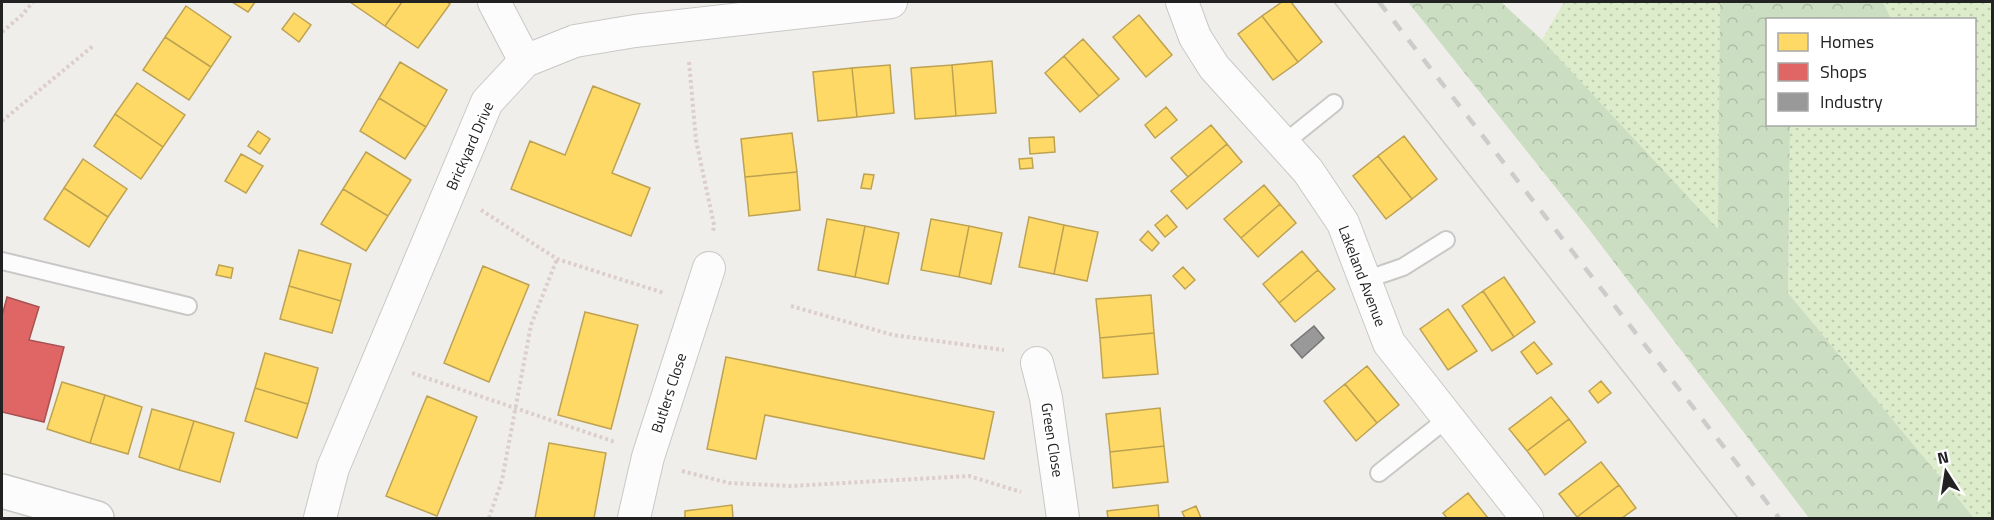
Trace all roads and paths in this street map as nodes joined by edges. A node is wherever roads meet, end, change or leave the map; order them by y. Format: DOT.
graph roads {
  1 [pos="33,2"];
  2 [pos="494,2"];
  3 [pos="891,2"];
  4 [pos="1182,2"];
  5 [pos="855,3"];
  6 [pos="687,25"];
  7 [pos="2,32"];
  8 [pos="93,46"];
  9 [pos="525,61"];
  10 [pos="1334,103"];
  11 [pos="2,121"];
  12 [pos="1283,144"];
  13 [pos="450,190"];
  14 [pos="1446,240"];
  15 [pos="557,259"];
  16 [pos="2,261"];
  17 [pos="708,268"];
  18 [pos="1365,280"];
  19 [pos="188,306"];
  20 [pos="791,306"];
  21 [pos="696,308"];
  22 [pos="378,362"];
  23 [pos="1037,363"];
  24 [pos="516,408"];
  25 [pos="1448,418"];
  26 [pos="648,457"];
  27 [pos="1379,473"];
  28 [pos="2,491"];
  29 [pos="1062,511"];
  30 [pos="98,519"];
  31 [pos="320,519"];
  32 [pos="489,519"];
  33 [pos="634,519"];
  34 [pos="1527,519"];
  1 -- 7 [label="path"];
  2 -- 9 [label="street"];
  3 -- 5 [label="street, Brickyard Drive"];
  4 -- 12 [label="street, Lakeland Avenue"];
  5 -- 6 [label="street, Brickyard Drive"];
  6 -- 9 [label="street, Brickyard Drive"];
  6 -- 17 [label="path"];
  8 -- 11 [label="path"];
  9 -- 13 [label="street, Brickyard Drive"];
  10 -- 12 [label="lane"];
  12 -- 18 [label="street, Lakeland Avenue"];
  13 -- 15 [label="path"];
  13 -- 22 [label="street, Brickyard Drive"];
  14 -- 18 [label="lane"];
  15 -- 21 [label="path"];
  15 -- 24 [label="path"];
  16 -- 19 [label="lane"];
  17 -- 21 [label="street, Butlers Close"];
  18 -- 25 [label="street, Lakeland Avenue"];
  20 -- 23 [label="path"];
  21 -- 26 [label="street, Butlers Close"];
  22 -- 24 [label="path"];
  22 -- 31 [label="street, Brickyard Drive"];
  23 -- 29 [label="street, Green Close"];
  24 -- 26 [label="path"];
  24 -- 32 [label="path"];
  25 -- 27 [label="lane"];
  25 -- 34 [label="street, Lakeland Avenue"];
  26 -- 29 [label="path"];
  26 -- 33 [label="street, Butlers Close"];
  28 -- 30 [label="street"];
}
